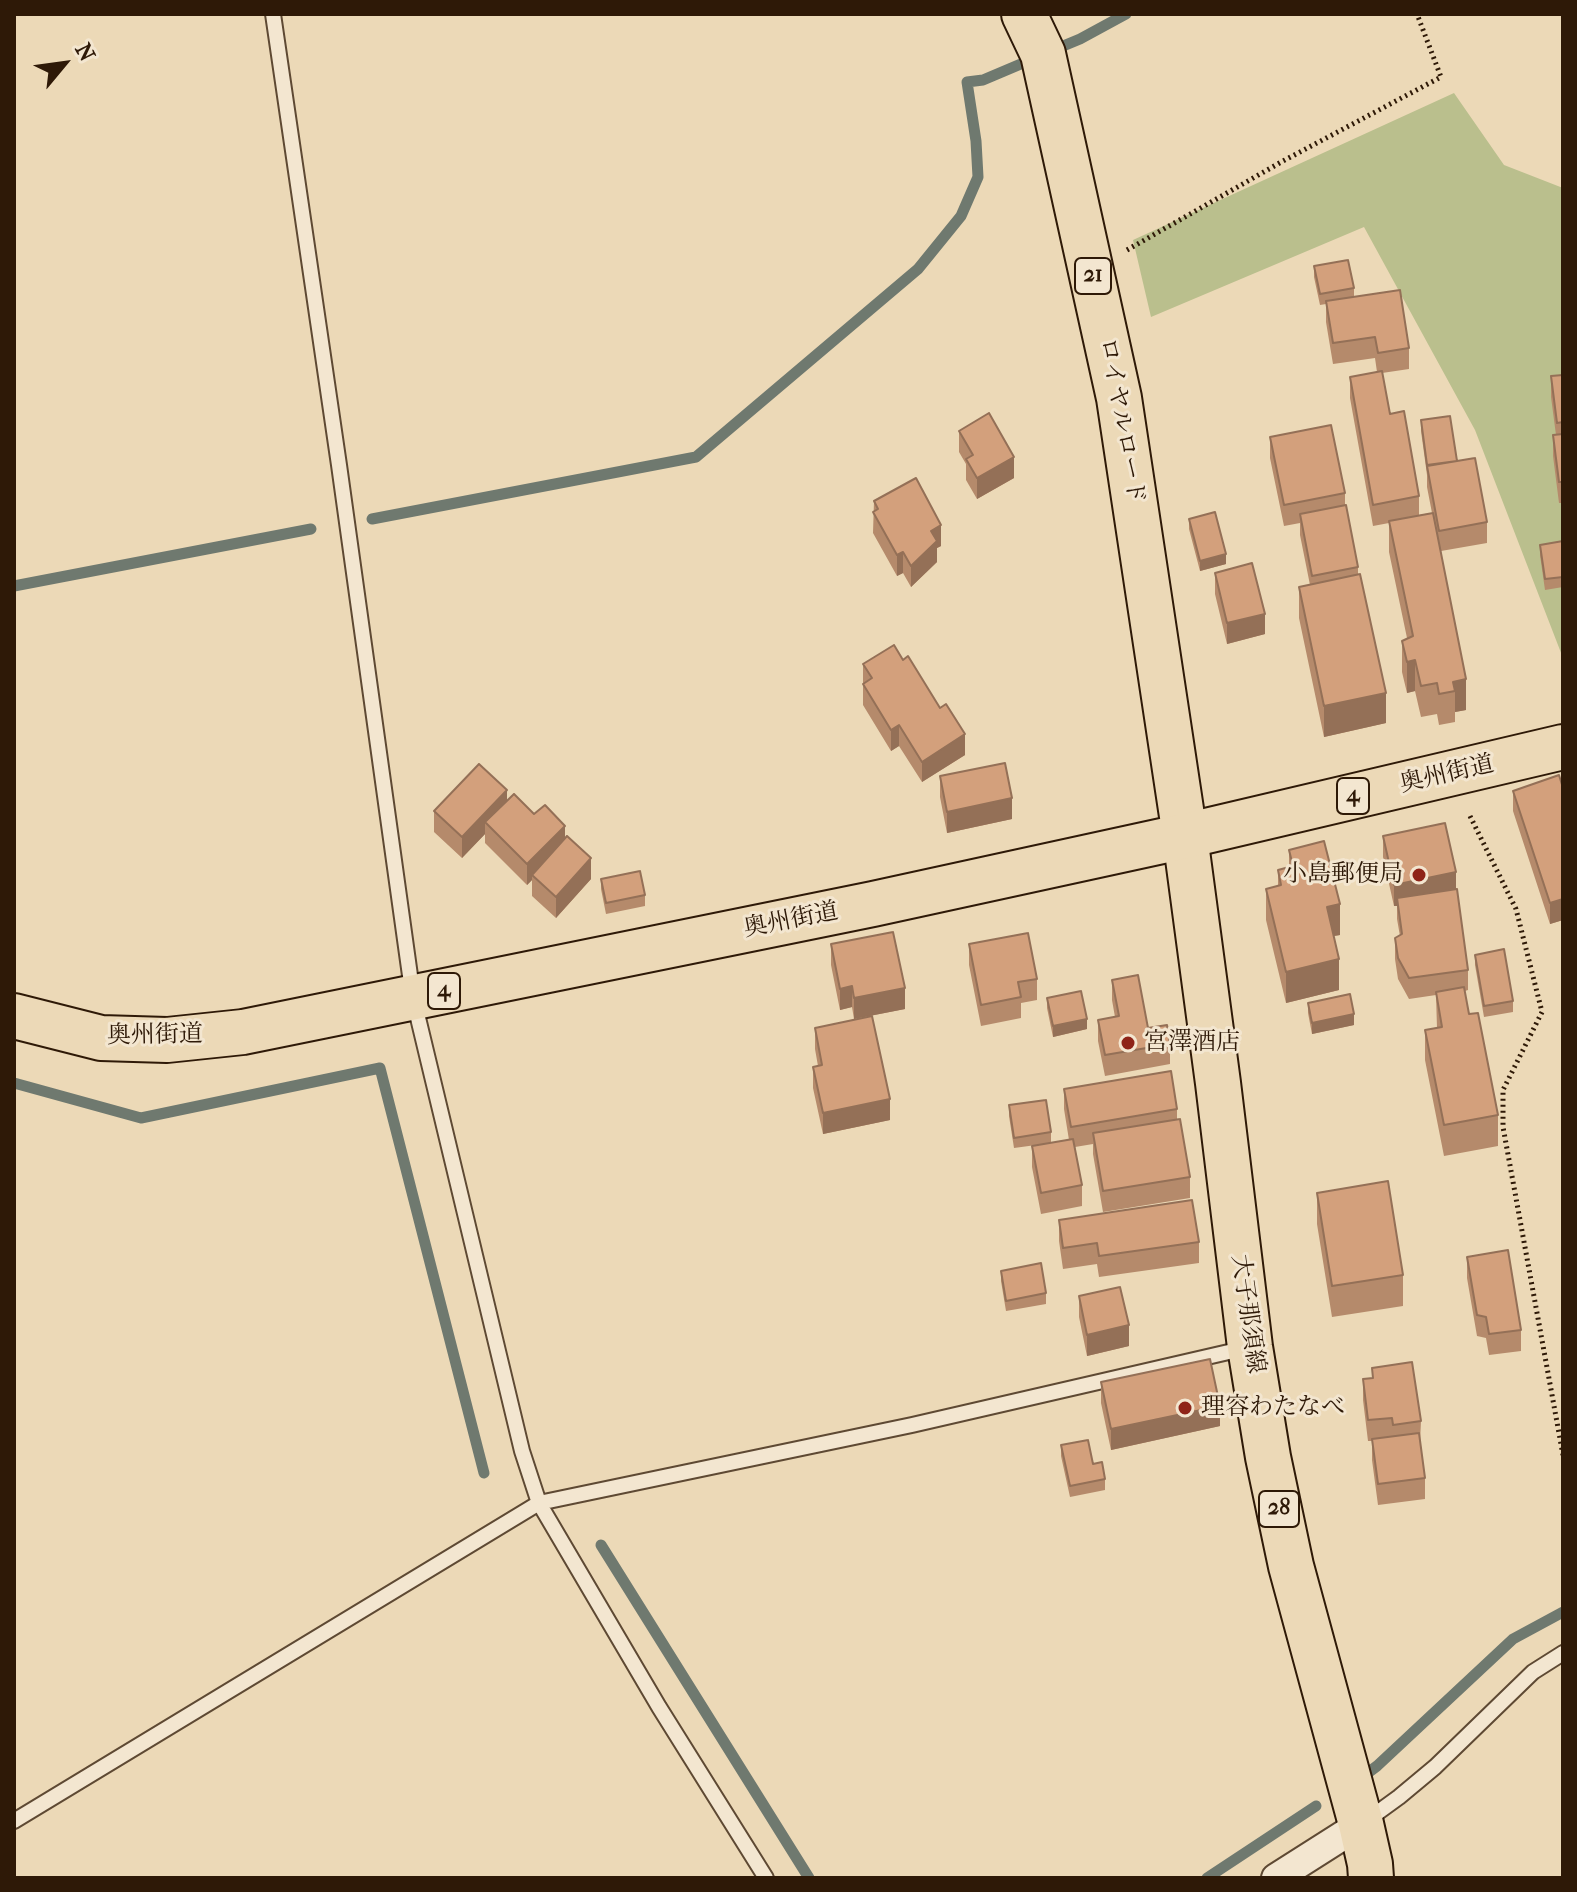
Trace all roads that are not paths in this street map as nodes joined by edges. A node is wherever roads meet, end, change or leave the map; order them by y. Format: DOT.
graph roads {
  1 [pos="273,14"];
  2 [pos="1024,14"];
  3 [pos="1563,747"];
  4 [pos="1185,836"];
  5 [pos="413,997"];
  6 [pos="14,1016"];
  7 [pos="1250,1347"];
  8 [pos="539,1503"];
  9 [pos="1563,1653"];
  10 [pos="14,1821"];
  11 [pos="1361,1824"];
  12 [pos="766,1878"];
  13 [pos="1276,1878"];
  14 [pos="1371,1878"];
  1 -- 5 [label="lane"];
  2 -- 4 [label="main road, ロイヤルロード / 21"];
  3 -- 4 [label="main road, 奥州街道 / 4"];
  4 -- 5 [label="main road, 奥州街道 / 4"];
  4 -- 7 [label="main road, 大子那須線 / 28"];
  5 -- 6 [label="main road, 奥州街道 / 4"];
  5 -- 8 [label="lane"];
  7 -- 8 [label="lane"];
  7 -- 11 [label="main road, 大子那須線 / 28"];
  8 -- 10 [label="lane"];
  8 -- 12 [label="lane"];
  9 -- 11 [label="lane"];
  11 -- 13 [label="street"];
  11 -- 14 [label="main road, 大子那須線 / 28"];
}
